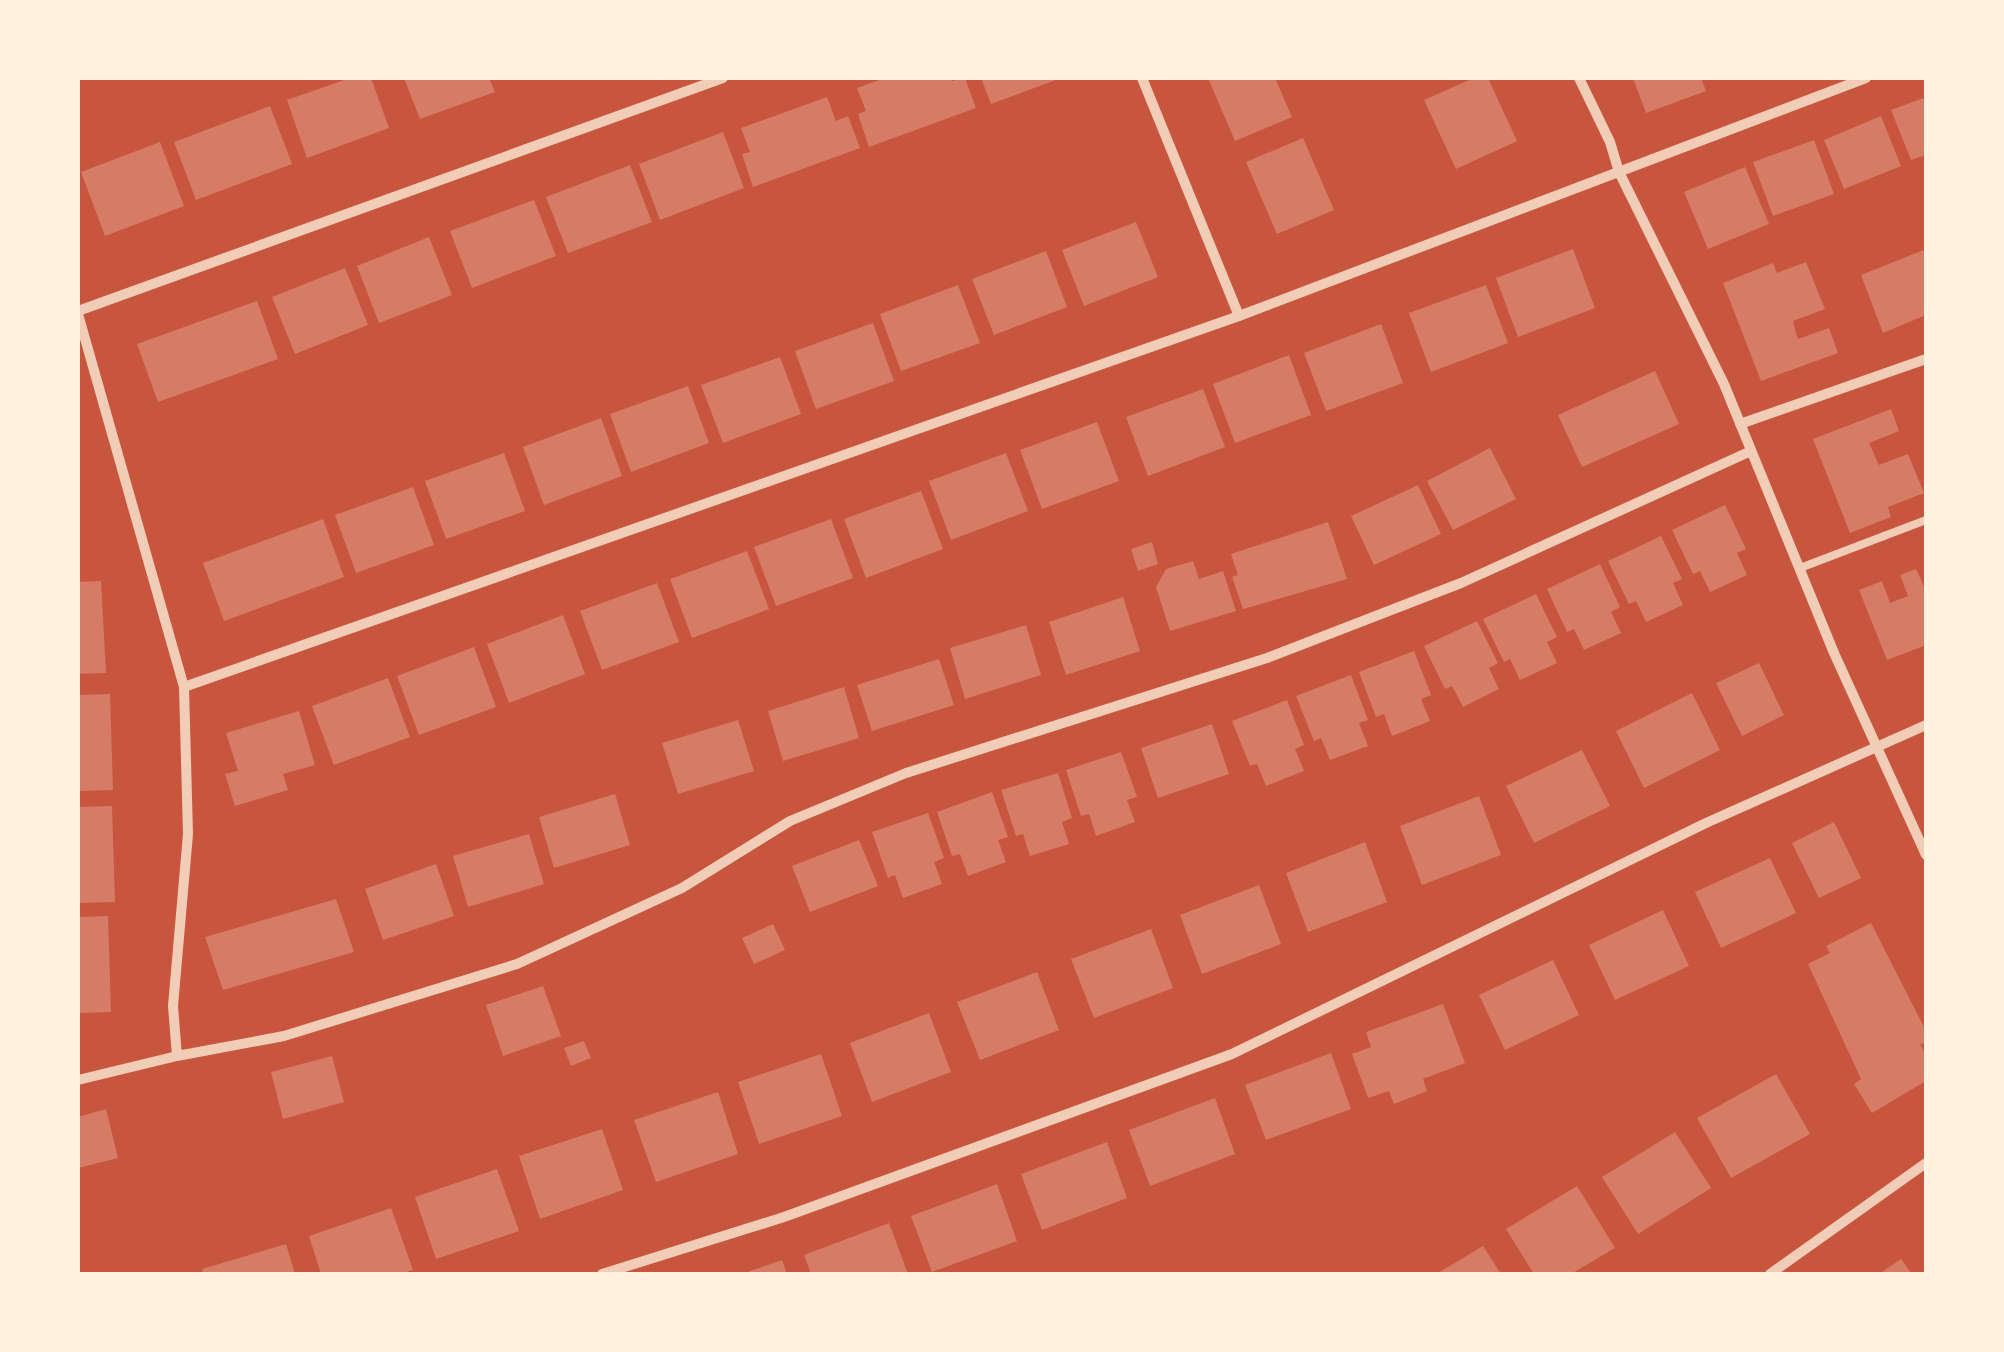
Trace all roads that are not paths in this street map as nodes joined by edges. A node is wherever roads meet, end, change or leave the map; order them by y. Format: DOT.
graph roads {
  1 [pos="723,78"];
  2 [pos="1142,78"];
  3 [pos="1579,78"];
  4 [pos="1866,78"];
  5 [pos="1619,172"];
  6 [pos="78,312"];
  7 [pos="1240,316"];
  8 [pos="1926,359"];
  9 [pos="1740,424"];
  10 [pos="1752,451"];
  11 [pos="1926,520"];
  12 [pos="1800,568"];
  13 [pos="184,687"];
  14 [pos="1926,725"];
  15 [pos="1876,746"];
  16 [pos="1926,855"];
  17 [pos="177,1056"];
  18 [pos="78,1080"];
  19 [pos="1926,1164"];
  20 [pos="602,1274"];
  21 [pos="1770,1274"];
  1 -- 6 [label="street"];
  2 -- 7 [label="street"];
  3 -- 5 [label="street"];
  4 -- 5 [label="street"];
  5 -- 7 [label="street"];
  5 -- 9 [label="street"];
  6 -- 13 [label="street"];
  7 -- 13 [label="street"];
  8 -- 9 [label="street"];
  9 -- 10 [label="street"];
  10 -- 12 [label="street"];
  10 -- 17 [label="street"];
  11 -- 12 [label="lane"];
  12 -- 15 [label="street"];
  13 -- 17 [label="street"];
  14 -- 15 [label="street"];
  15 -- 16 [label="street"];
  15 -- 20 [label="street"];
  17 -- 18 [label="street"];
  19 -- 21 [label="street"];
}
